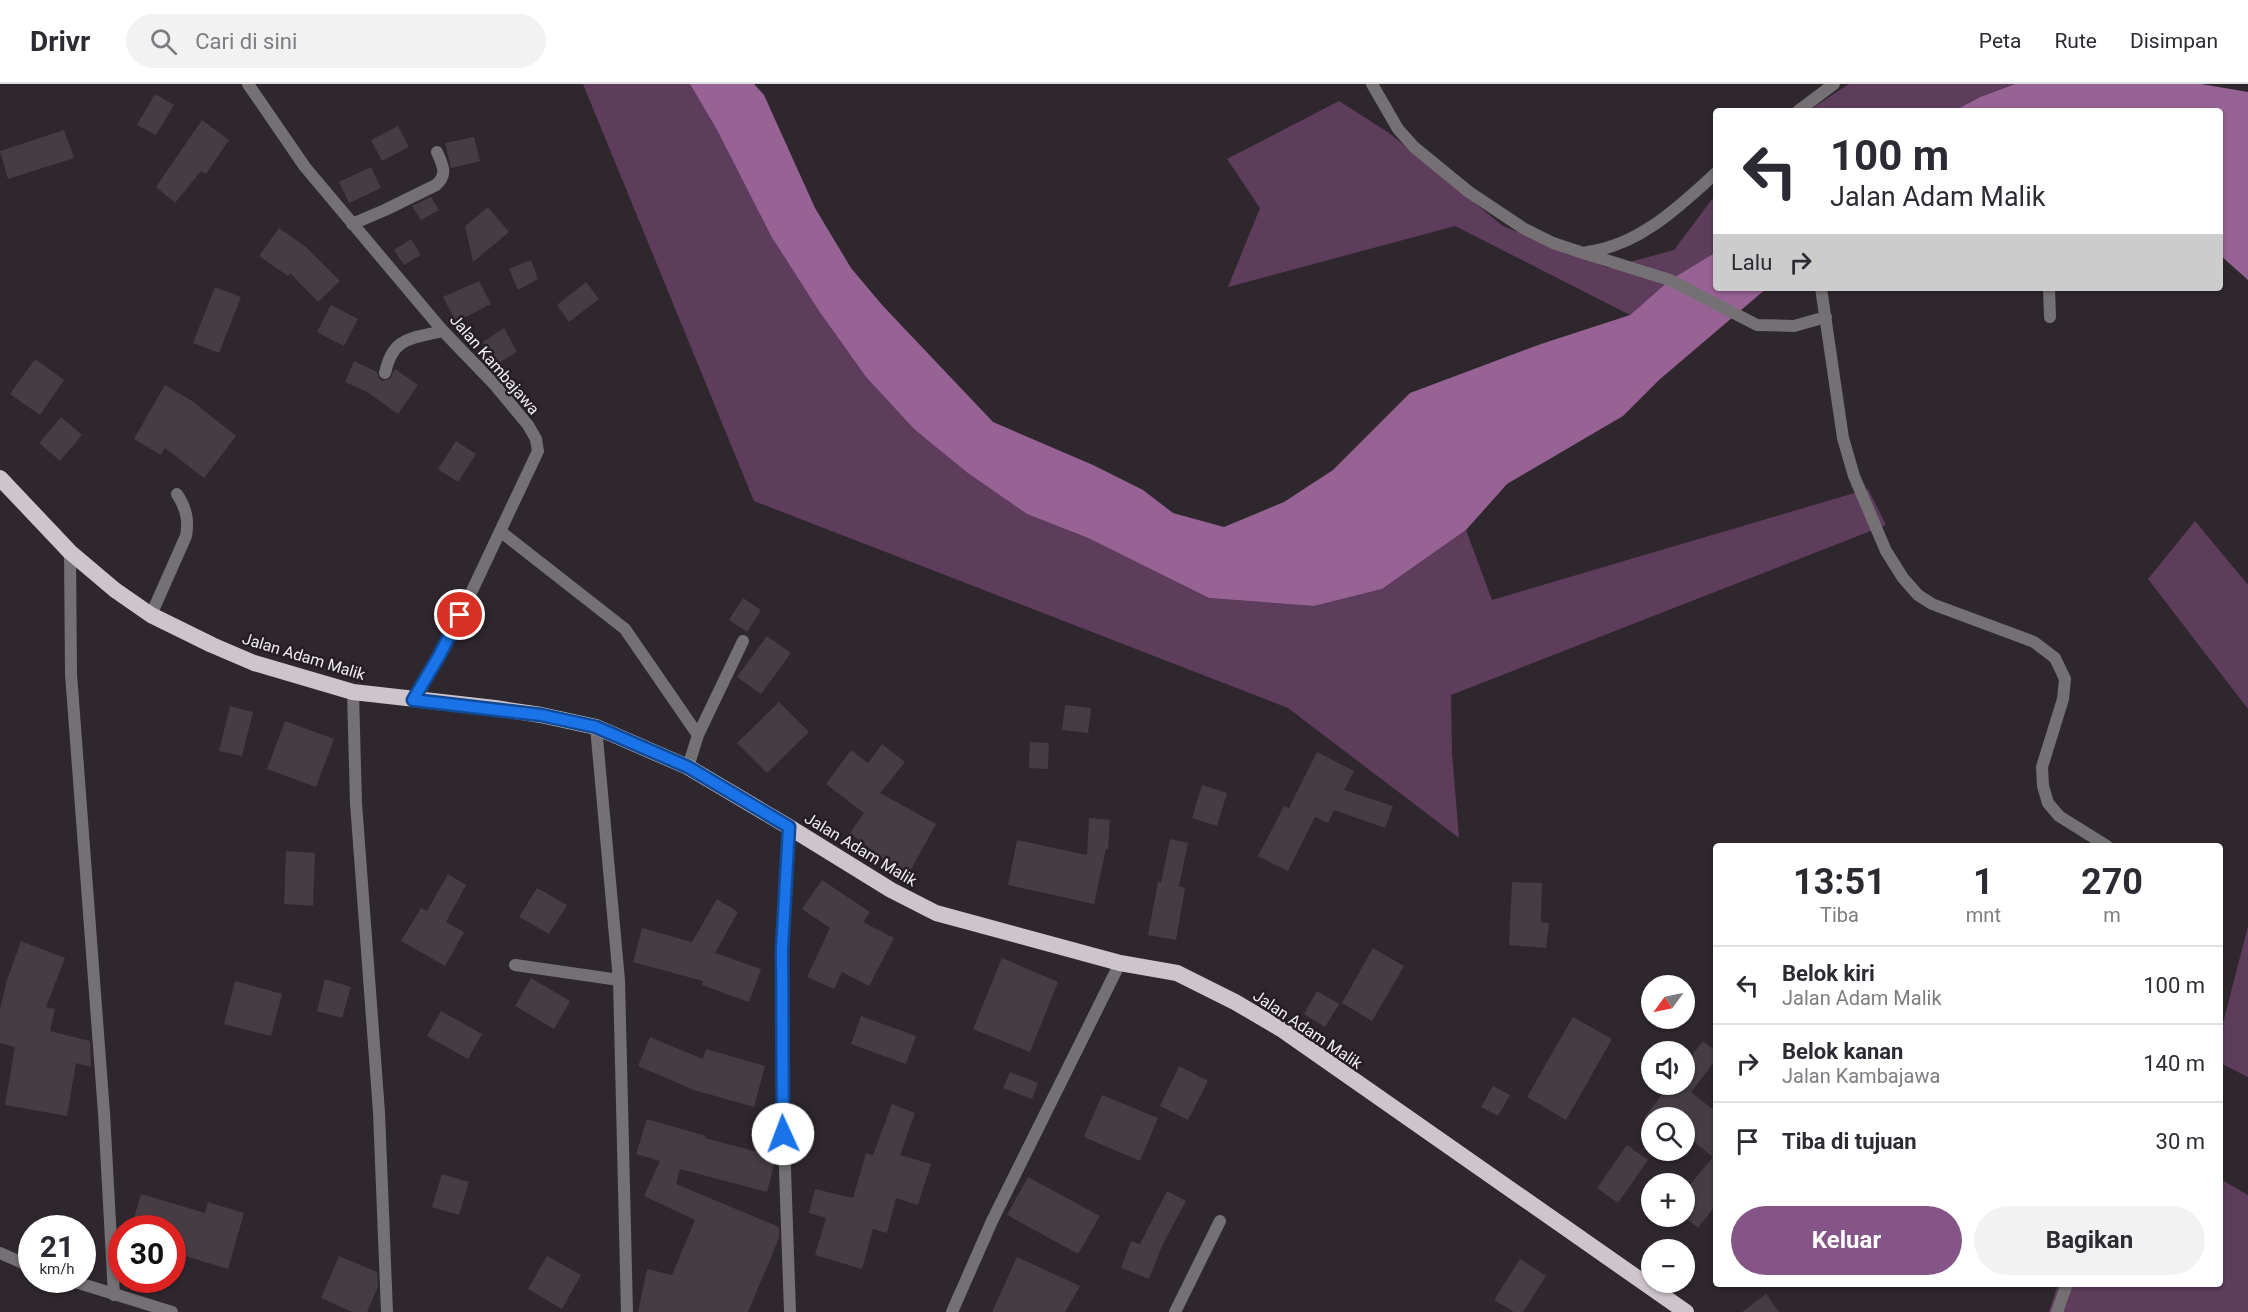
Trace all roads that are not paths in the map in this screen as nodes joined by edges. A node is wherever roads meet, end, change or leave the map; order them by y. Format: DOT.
graph roads {
  1 [pos="248,84"];
  2 [pos="1372,84"];
  3 [pos="1834,84"];
  4 [pos="1802,108"];
  5 [pos="437,152"];
  6 [pos="1713,176"];
  7 [pos="352,224"];
  8 [pos="1581,252"];
  9 [pos="1822,291"];
  10 [pos="2049,291"];
  11 [pos="1826,317"];
  12 [pos="2050,317"];
  13 [pos="443,331"];
  14 [pos="385,373"];
  15 [pos="0,478"];
  16 [pos="177,494"];
  17 [pos="500,531"];
  18 [pos="70,552"];
  19 [pos="152,615"];
  20 [pos="743,641"];
  21 [pos="353,692"];
  22 [pos="413,700"];
  23 [pos="596,727"];
  24 [pos="698,735"];
  25 [pos="688,767"];
  26 [pos="789,827"];
  27 [pos="2102,843"];
  28 [pos="1120,963"];
  29 [pos="515,965"];
  30 [pos="620,980"];
  31 [pos="1220,1221"];
  32 [pos="0,1253"];
  33 [pos="18,1261"];
  34 [pos="2066,1287"];
  35 [pos="96,1289"];
  36 [pos="114,1295"];
  37 [pos="172,1312"];
  38 [pos="387,1312"];
  39 [pos="627,1312"];
  40 [pos="790,1312"];
  41 [pos="952,1312"];
  42 [pos="1175,1312"];
  43 [pos="1686,1312"];
  44 [pos="2057,1312"];
  1 -- 7 [label="street, Jalan Kambajawa"];
  2 -- 8 [label="street"];
  3 -- 4 [label="street"];
  5 -- 7 [label="street"];
  6 -- 8 [label="street"];
  7 -- 13 [label="street, Jalan Kambajawa"];
  8 -- 11 [label="street"];
  9 -- 11 [label="street"];
  10 -- 12 [label="street"];
  11 -- 27 [label="street"];
  13 -- 14 [label="street"];
  13 -- 17 [label="street, Jalan Kambajawa"];
  15 -- 18 [label="highway, Jalan Adam Malik"];
  16 -- 19 [label="street"];
  17 -- 22 [label="street, Jalan Kambajawa"];
  17 -- 24 [label="street"];
  18 -- 19 [label="highway, Jalan Adam Malik"];
  18 -- 36 [label="street"];
  19 -- 21 [label="highway, Jalan Adam Malik"];
  20 -- 24 [label="street"];
  21 -- 22 [label="highway, Jalan Adam Malik"];
  21 -- 38 [label="street"];
  22 -- 23 [label="highway, Jalan Adam Malik"];
  23 -- 25 [label="highway, Jalan Adam Malik"];
  23 -- 30 [label="street"];
  24 -- 25 [label="street"];
  25 -- 26 [label="highway, Jalan Adam Malik"];
  26 -- 28 [label="highway, Jalan Adam Malik"];
  26 -- 40 [label="street"];
  28 -- 41 [label="street"];
  28 -- 43 [label="highway, Jalan Adam Malik"];
  29 -- 30 [label="street"];
  30 -- 39 [label="street"];
  31 -- 42 [label="street"];
  32 -- 33 [label="street"];
  34 -- 44 [label="street"];
  35 -- 36 [label="street"];
  36 -- 37 [label="street"];
}
